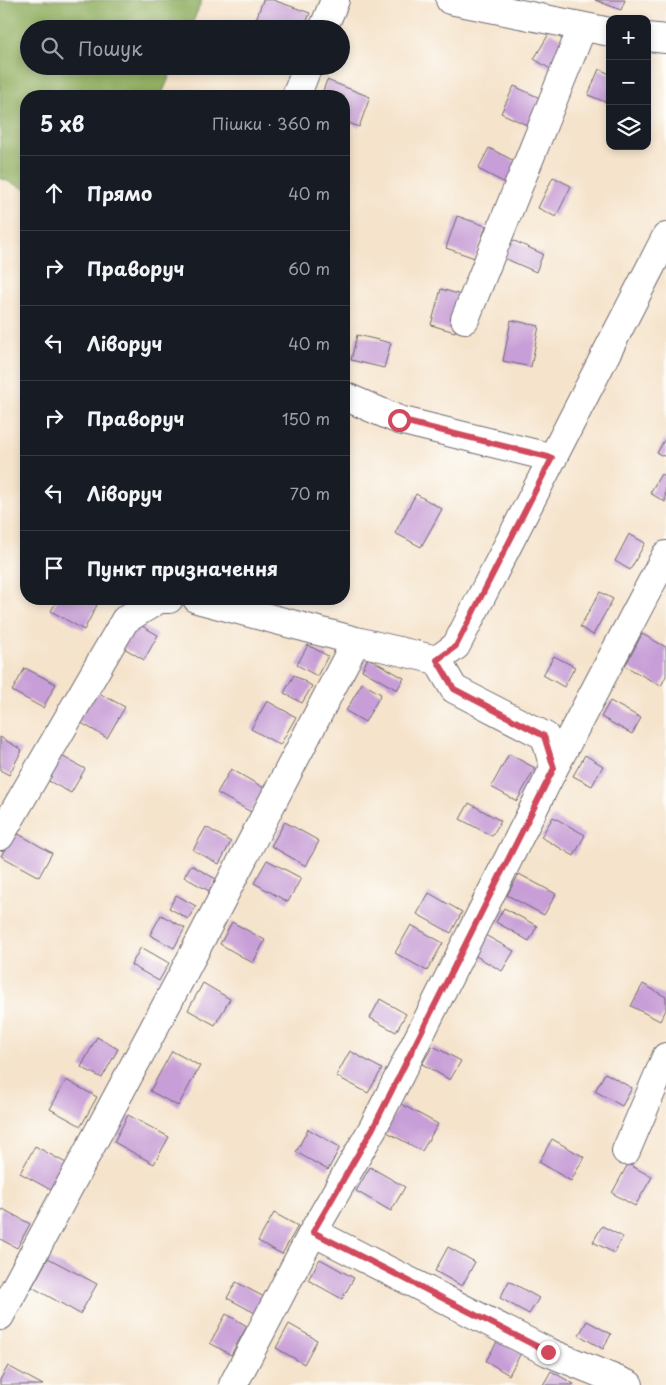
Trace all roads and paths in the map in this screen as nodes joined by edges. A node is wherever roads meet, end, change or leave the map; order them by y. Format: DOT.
graph roads {
  1 [pos="335,0"];
  2 [pos="450,0"];
  3 [pos="327,20"];
  4 [pos="582,28"];
  5 [pos="606,31"];
  6 [pos="651,37"];
  7 [pos="666,39"];
  8 [pos="304,75"];
  9 [pos="298,90"];
  10 [pos="666,237"];
  11 [pos="465,319"];
  12 [pos="350,399"];
  13 [pos="552,458"];
  14 [pos="666,555"];
  15 [pos="149,605"];
  16 [pos="220,605"];
  17 [pos="356,641"];
  18 [pos="437,660"];
  19 [pos="554,768"];
  20 [pos="0,836"];
  21 [pos="666,1057"];
  22 [pos="626,1152"];
  23 [pos="313,1232"];
  24 [pos="0,1316"];
  25 [pos="232,1385"];
  26 [pos="629,1385"];
  1 -- 3 [label="street"];
  2 -- 4 [label="street"];
  4 -- 5 [label="street"];
  4 -- 11 [label="street"];
  6 -- 7 [label="street"];
  8 -- 9 [label="street"];
  10 -- 13 [label="street"];
  12 -- 13 [label="street"];
  13 -- 18 [label="street"];
  14 -- 19 [label="street"];
  15 -- 20 [label="street"];
  16 -- 17 [label="street"];
  17 -- 18 [label="street"];
  17 -- 24 [label="street"];
  18 -- 19 [label="street"];
  19 -- 23 [label="street"];
  21 -- 22 [label="street"];
  23 -- 25 [label="street"];
  23 -- 26 [label="street"];
}
